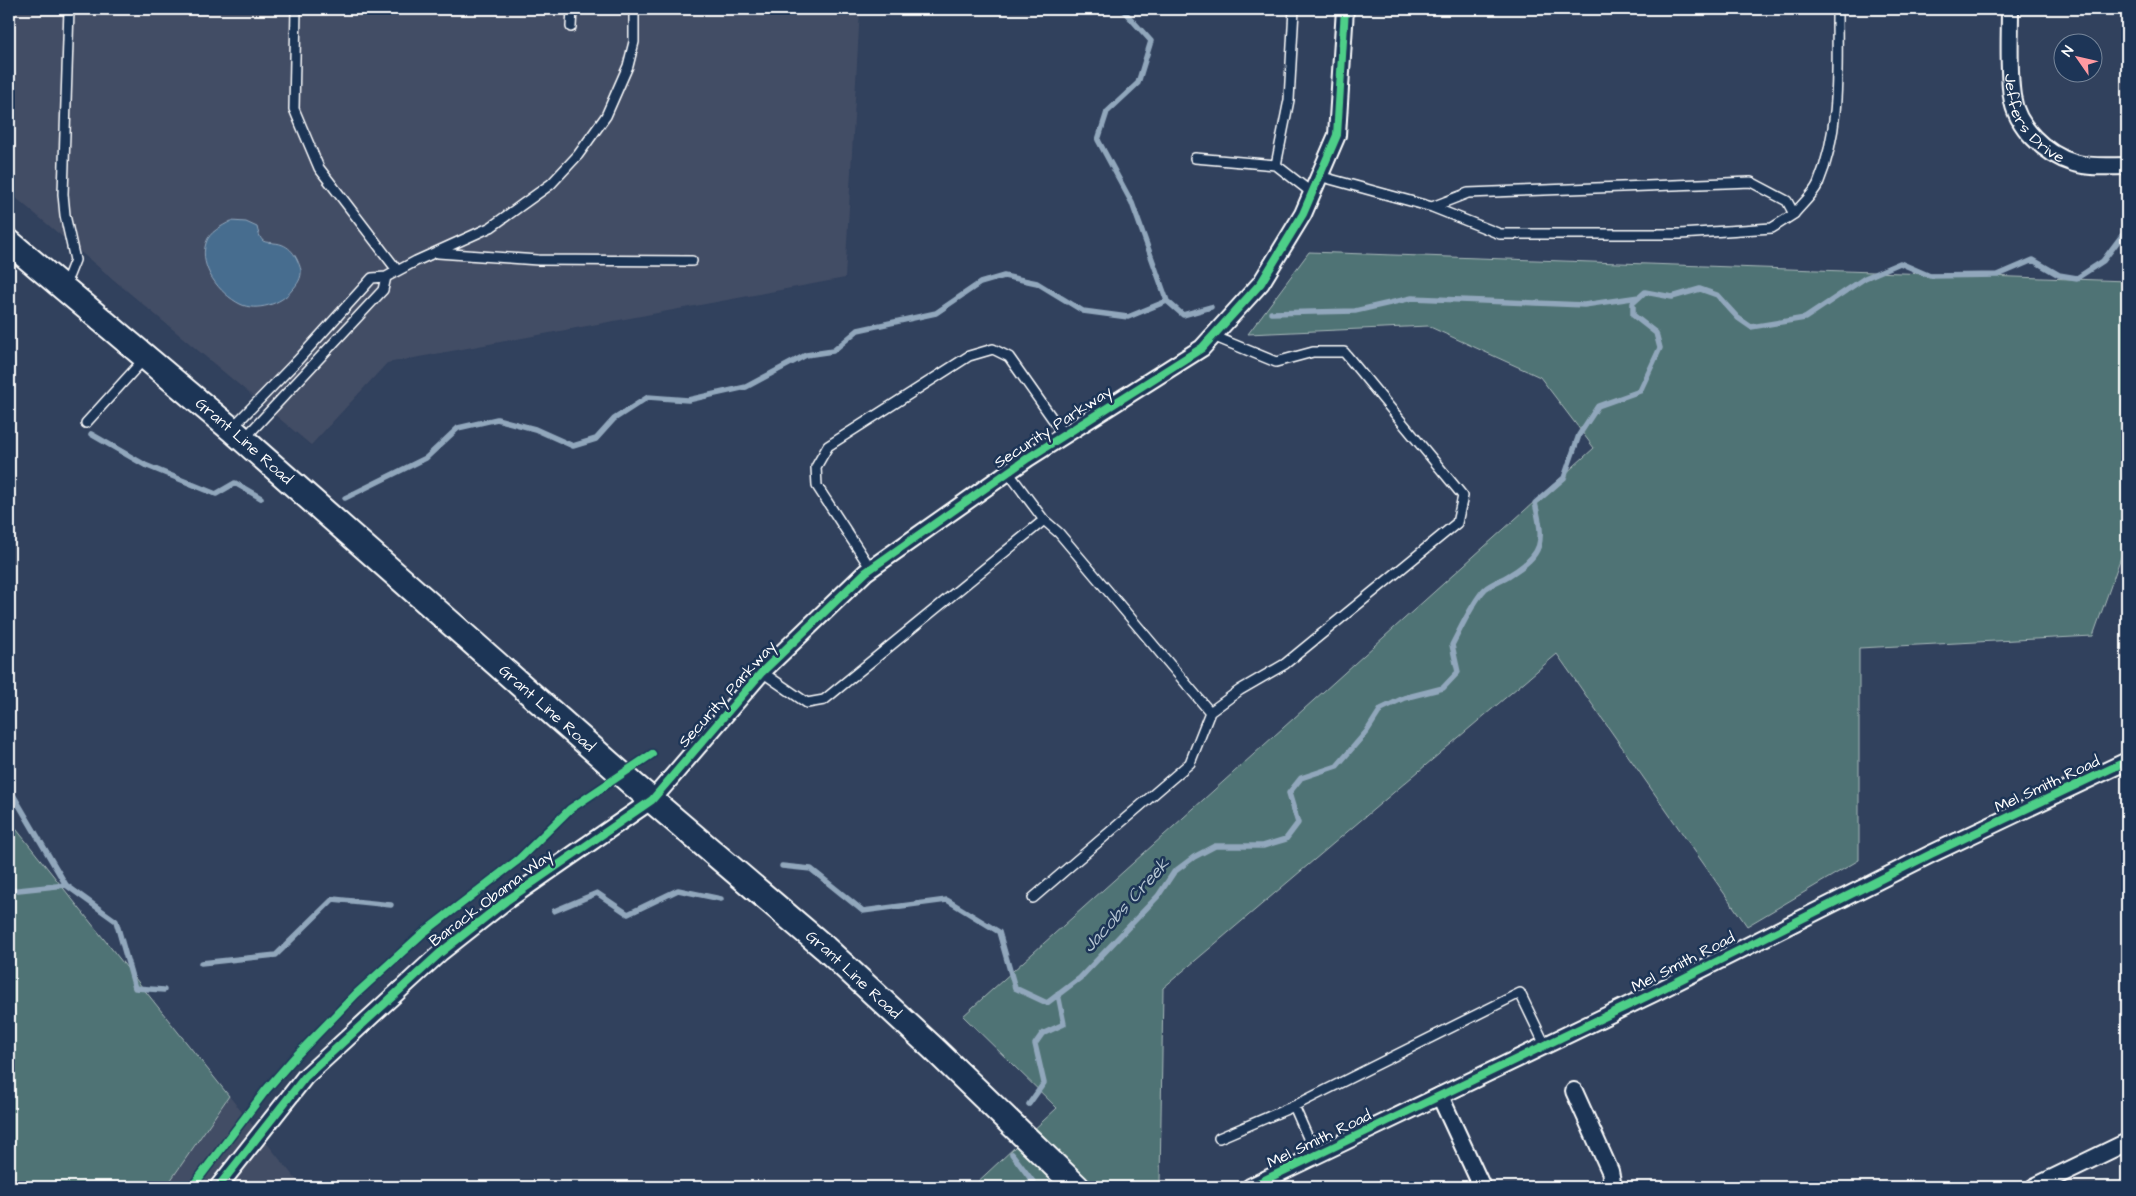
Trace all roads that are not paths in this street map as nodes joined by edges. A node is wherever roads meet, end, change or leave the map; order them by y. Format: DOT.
graph roads {
  1 [pos="69,9"];
  2 [pos="296,9"];
  3 [pos="572,9"];
  4 [pos="634,9"];
  5 [pos="1294,9"];
  6 [pos="1345,9"];
  7 [pos="1837,9"];
  8 [pos="2010,9"];
  9 [pos="571,26"];
  10 [pos="1195,158"];
  11 [pos="1276,166"];
  12 [pos="2127,166"];
  13 [pos="1319,176"];
  14 [pos="1312,193"];
  15 [pos="1432,207"];
  16 [pos="1794,214"];
  17 [pos="9,242"];
  18 [pos="435,252"];
  19 [pos="692,261"];
  20 [pos="396,270"];
  21 [pos="386,277"];
  22 [pos="62,286"];
  23 [pos="1213,336"];
  24 [pos="146,357"];
  25 [pos="86,423"];
  26 [pos="237,434"];
  27 [pos="1064,435"];
  28 [pos="1008,472"];
  29 [pos="1044,520"];
  30 [pos="871,568"];
  31 [pos="762,672"];
  32 [pos="1210,712"];
  33 [pos="2127,761"];
  34 [pos="652,800"];
  35 [pos="1033,898"];
  36 [pos="1545,1045"];
  37 [pos="1574,1090"];
  38 [pos="1440,1096"];
  39 [pos="1294,1106"];
  40 [pos="1219,1138"];
  41 [pos="2127,1142"];
  42 [pos="1316,1156"];
  43 [pos="218,1187"];
  44 [pos="1077,1187"];
  45 [pos="1250,1187"];
  46 [pos="1482,1187"];
  47 [pos="1613,1187"];
  48 [pos="2034,1187"];
  1 -- 22 [label="lane"];
  2 -- 20 [label="lane"];
  3 -- 9 [label="lane"];
  4 -- 18 [label="lane"];
  5 -- 11 [label="lane"];
  6 -- 13 [label="street, Security Parkway"];
  7 -- 16 [label="lane"];
  8 -- 12 [label="street, Jeffers Drive"];
  10 -- 11 [label="lane"];
  11 -- 14 [label="lane"];
  13 -- 14 [label="street, Security Parkway"];
  13 -- 15 [label="lane"];
  14 -- 23 [label="street, Security Parkway"];
  15 -- 16 [label="lane"];
  15 -- 16 [label="lane"];
  17 -- 22 [label="main road, Grant Line Road"];
  18 -- 19 [label="lane"];
  18 -- 20 [label="lane"];
  20 -- 21 [label="lane"];
  21 -- 26 [label="lane"];
  21 -- 26 [label="lane"];
  22 -- 24 [label="main road, Grant Line Road"];
  23 -- 27 [label="street, Security Parkway"];
  23 -- 32 [label="lane"];
  24 -- 25 [label="lane"];
  24 -- 26 [label="main road, Grant Line Road"];
  26 -- 34 [label="main road, Grant Line Road"];
  27 -- 28 [label="street, Security Parkway"];
  27 -- 30 [label="lane"];
  28 -- 29 [label="lane"];
  28 -- 30 [label="street, Security Parkway"];
  29 -- 31 [label="lane"];
  29 -- 32 [label="lane"];
  30 -- 31 [label="street, Security Parkway"];
  31 -- 34 [label="street, Security Parkway"];
  32 -- 35 [label="lane"];
  33 -- 36 [label="street, Mel Smith Road"];
  34 -- 43 [label="street, Barack Obama Way"];
  34 -- 44 [label="main road, Grant Line Road"];
  36 -- 38 [label="street, Mel Smith Road"];
  36 -- 39 [label="lane"];
  37 -- 47 [label="street"];
  38 -- 42 [label="street, Mel Smith Road"];
  38 -- 46 [label="street"];
  39 -- 40 [label="lane"];
  39 -- 42 [label="lane"];
  41 -- 48 [label="street"];
  42 -- 45 [label="street, Mel Smith Road"];
}
